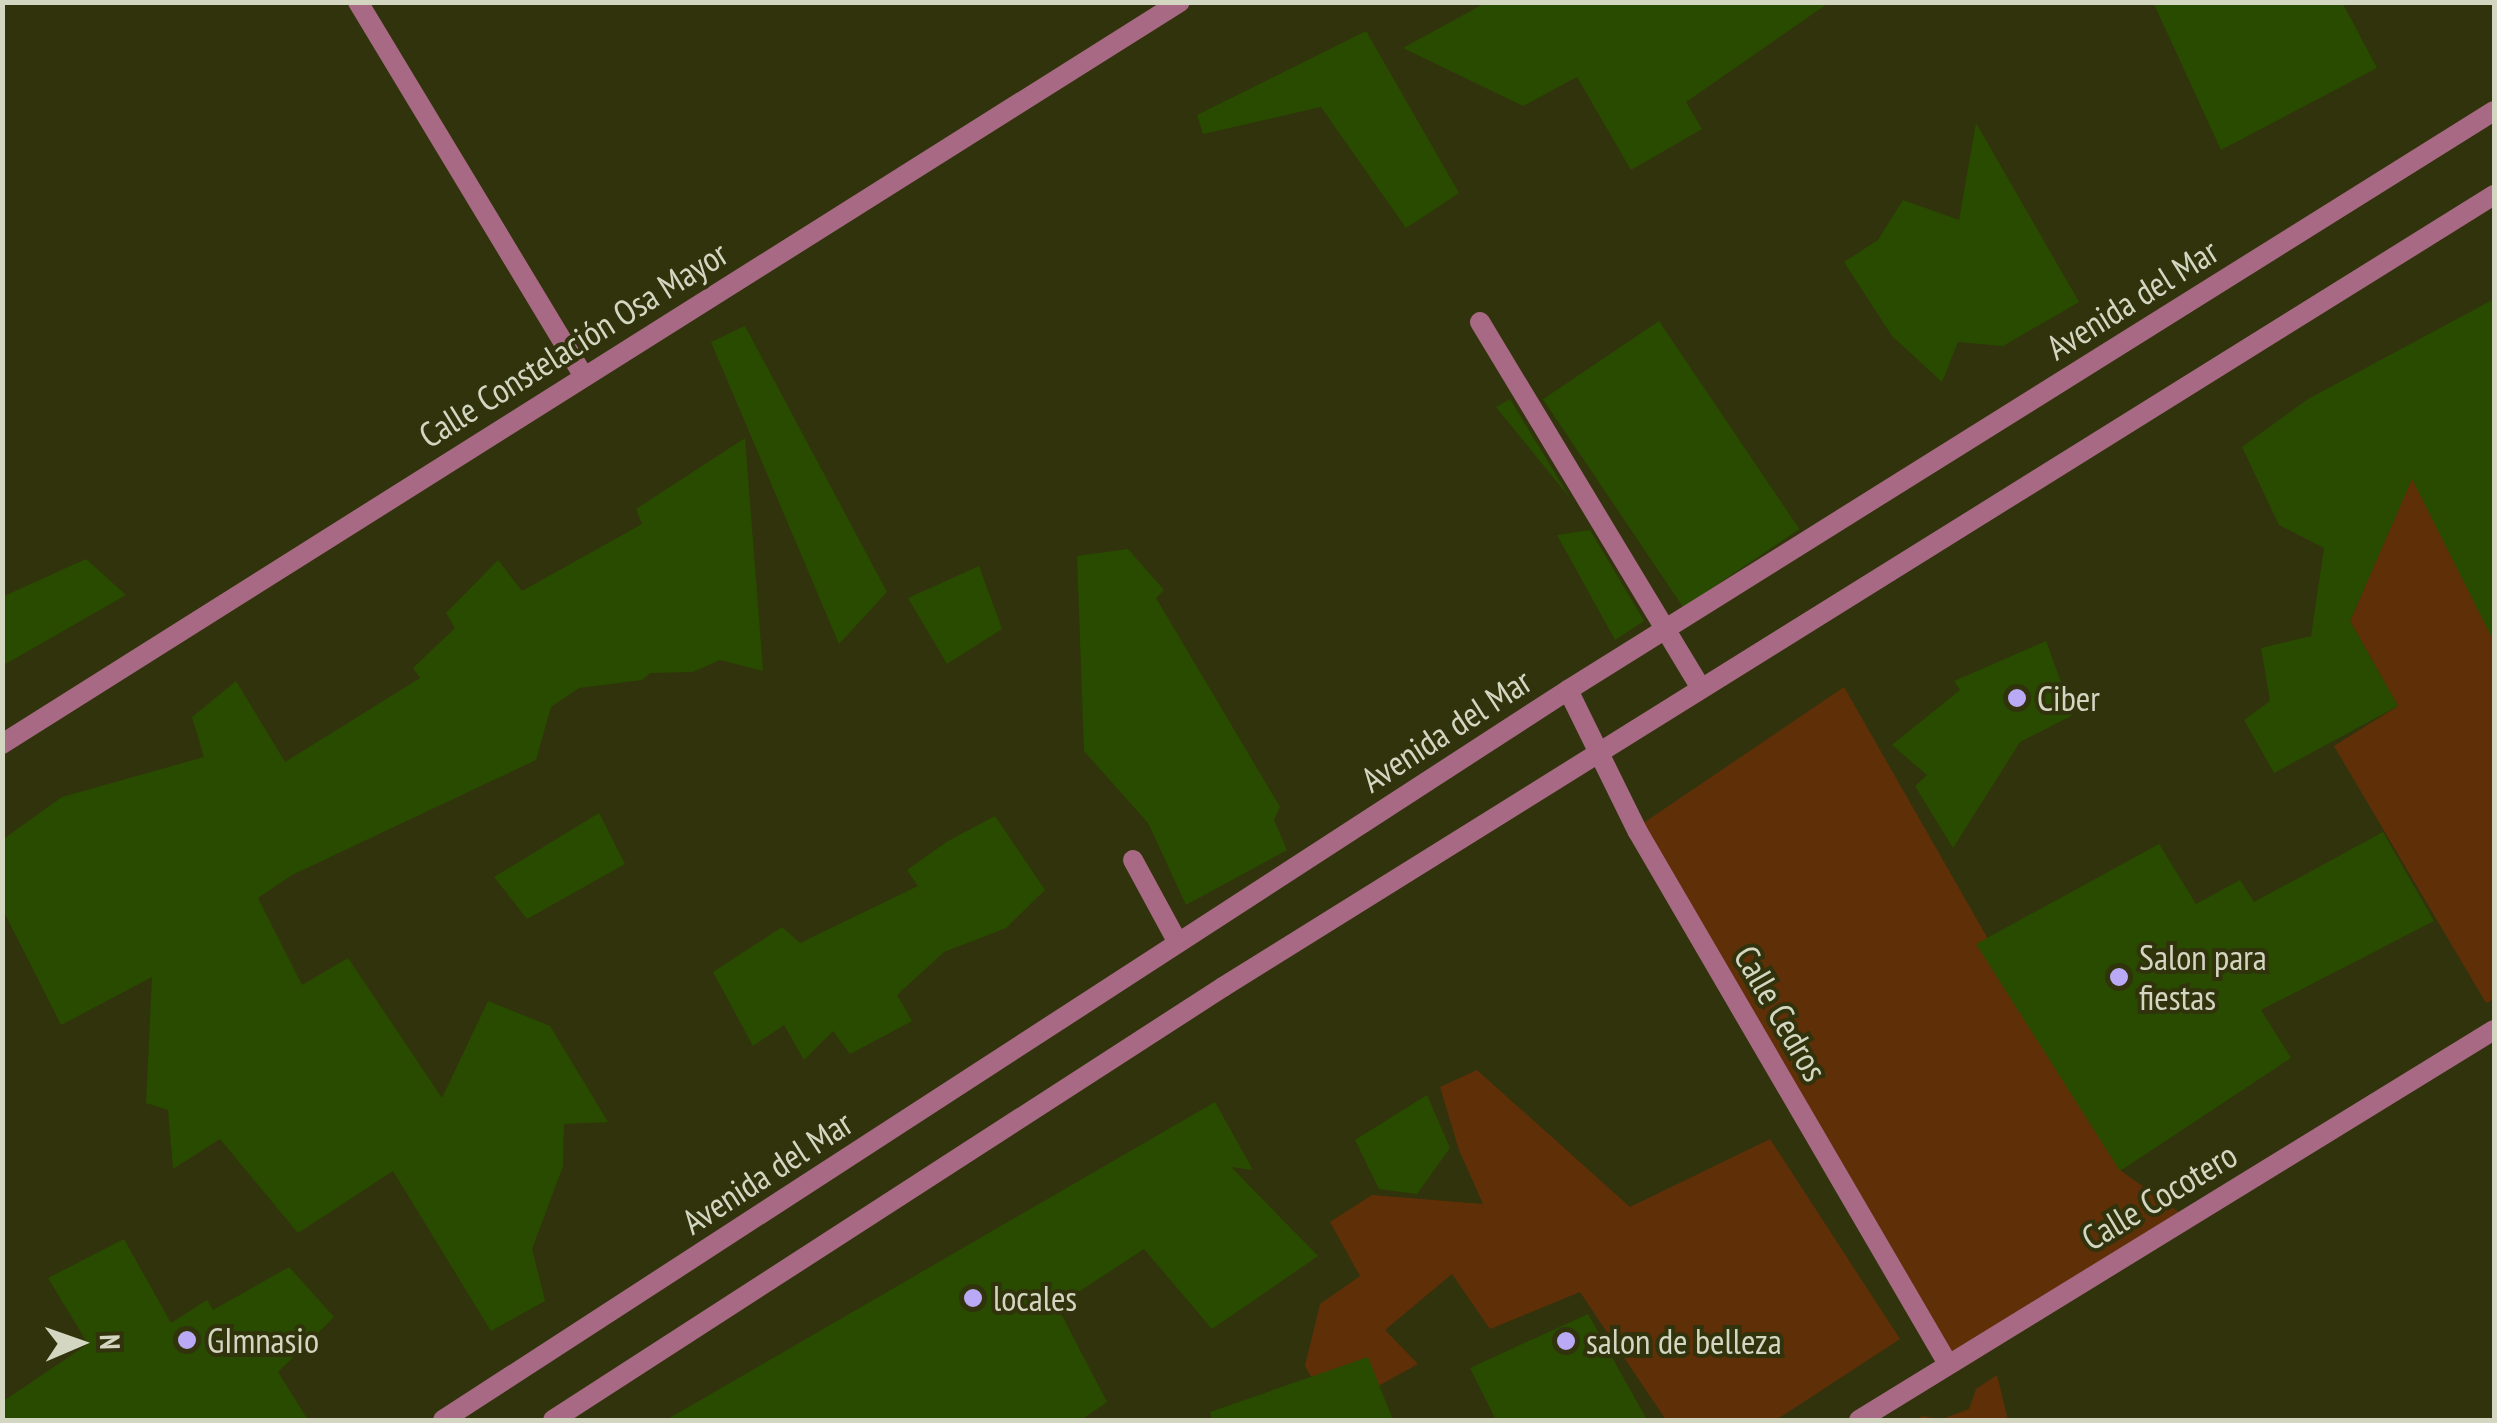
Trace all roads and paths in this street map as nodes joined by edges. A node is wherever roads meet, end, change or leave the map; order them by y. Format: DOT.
graph roads {
  1 [pos="358,2"];
  2 [pos="1172,4"];
  3 [pos="2494,111"];
  4 [pos="2494,195"];
  5 [pos="1480,322"];
  6 [pos="583,374"];
  7 [pos="1666,630"];
  8 [pos="1701,689"];
  9 [pos="1568,690"];
  10 [pos="2,744"];
  11 [pos="1600,751"];
  12 [pos="1134,860"];
  13 [pos="1178,943"];
  14 [pos="2494,1030"];
  15 [pos="1948,1364"];
  16 [pos="443,1420"];
  17 [pos="553,1420"];
  18 [pos="1859,1420"];
  1 -- 6 [label="street"];
  2 -- 6 [label="street, Calle Constelación Osa Mayor"];
  3 -- 7 [label="street, Avenida del Mar"];
  4 -- 8 [label="street"];
  5 -- 7 [label="street"];
  6 -- 10 [label="street, Calle Constelación Osa Mayor"];
  7 -- 8 [label="street"];
  7 -- 9 [label="street, Avenida del Mar"];
  8 -- 11 [label="street"];
  9 -- 11 [label="street, Calle Cedros"];
  9 -- 13 [label="street, Avenida del Mar"];
  11 -- 15 [label="street, Calle Cedros"];
  11 -- 17 [label="street"];
  12 -- 13 [label="street"];
  13 -- 16 [label="street, Avenida del Mar"];
  14 -- 15 [label="street, Calle Cocotero"];
  15 -- 18 [label="street, Calle Cocotero"];
}
